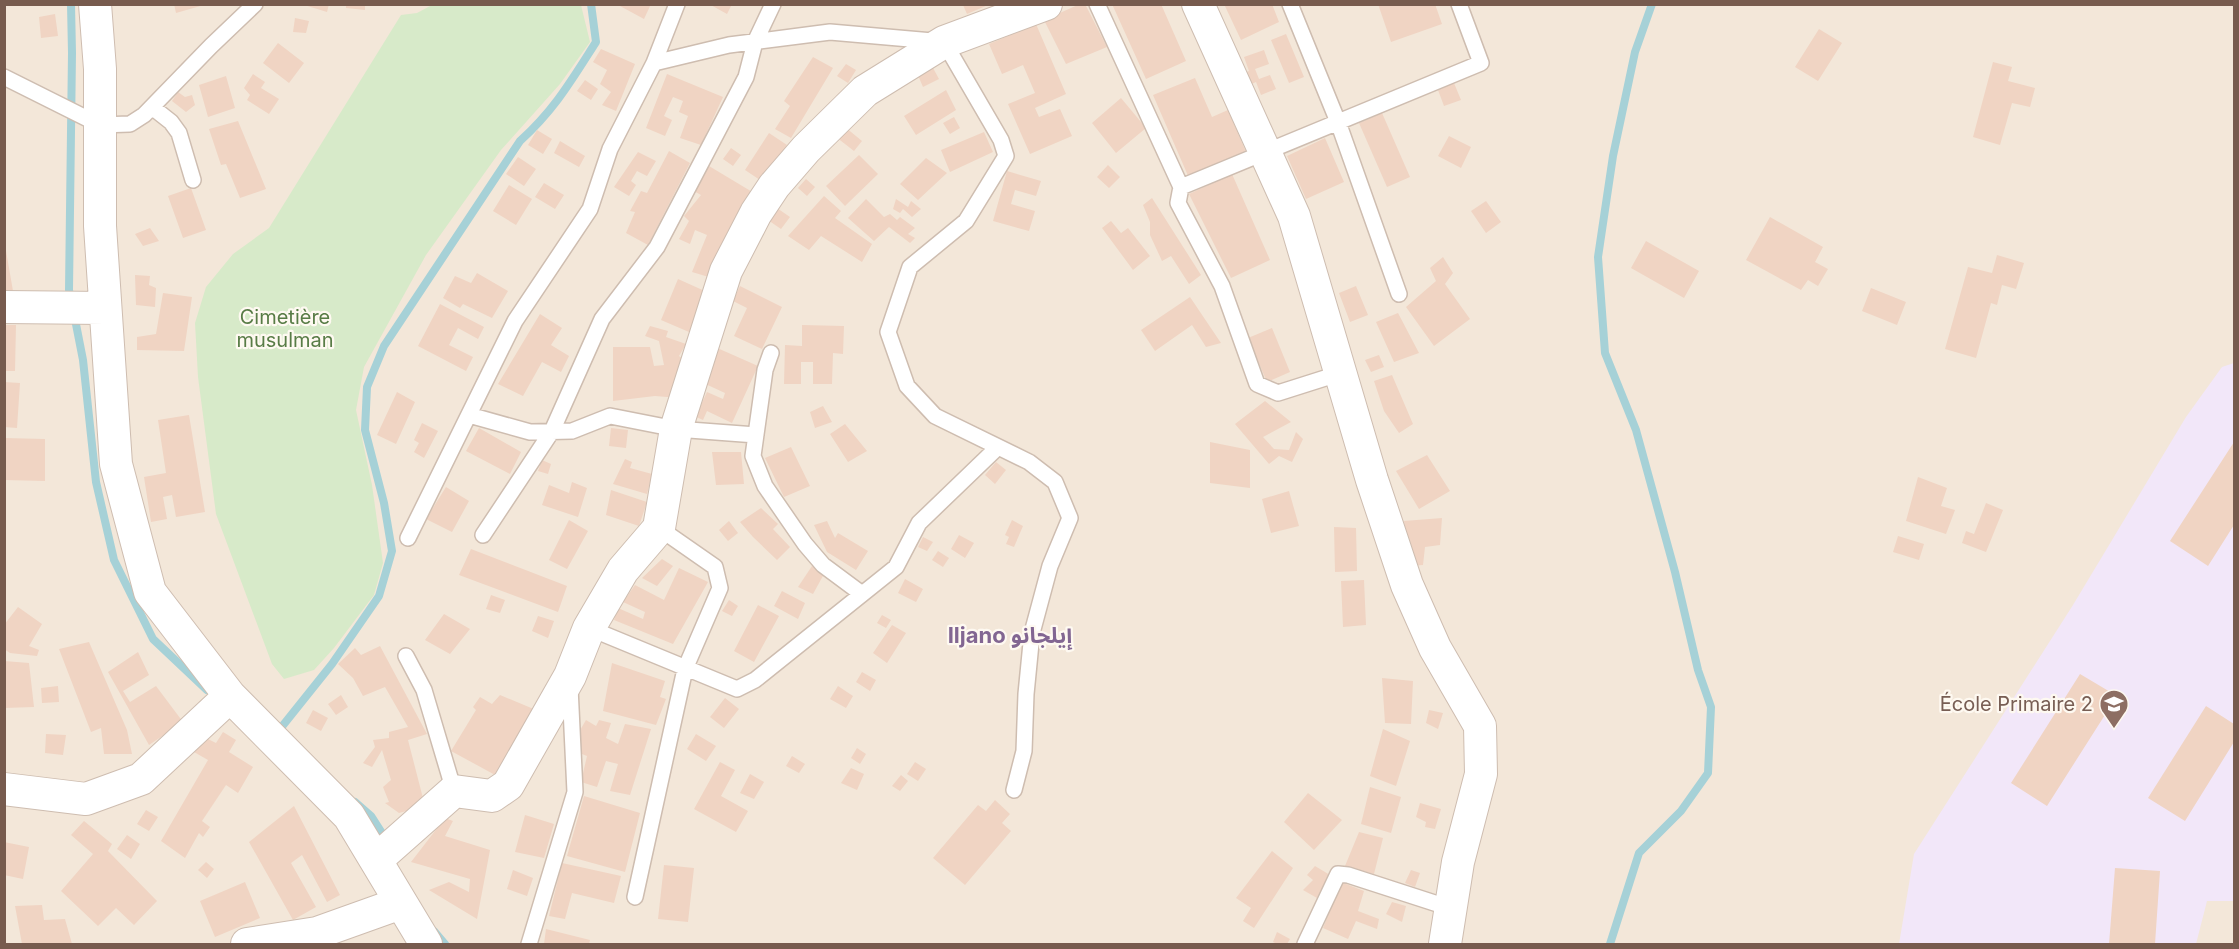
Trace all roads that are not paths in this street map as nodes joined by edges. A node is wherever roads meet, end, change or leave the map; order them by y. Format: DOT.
graph roads {
  1 [pos="95,4"];
  2 [pos="255,4"];
  3 [pos="677,4"];
  4 [pos="772,4"];
  5 [pos="1097,4"];
  6 [pos="1198,4"];
  7 [pos="1290,4"];
  8 [pos="1459,4"];
  9 [pos="1034,7"];
  10 [pos="755,42"];
  11 [pos="944,42"];
  12 [pos="654,63"];
  13 [pos="4,77"];
  14 [pos="152,106"];
  15 [pos="1338,122"];
  16 [pos="99,125"];
  17 [pos="1265,152"];
  18 [pos="194,180"];
  19 [pos="1181,187"];
  20 [pos="1399,294"];
  21 [pos="4,307"];
  22 [pos="105,308"];
  23 [pos="771,352"];
  24 [pos="1341,373"];
  25 [pos="469,415"];
  26 [pos="676,429"];
  27 [pos="552,431"];
  28 [pos="756,435"];
  29 [pos="998,447"];
  30 [pos="659,528"];
  31 [pos="483,535"];
  32 [pos="408,538"];
  33 [pos="862,594"];
  34 [pos="589,628"];
  35 [pos="406,656"];
  36 [pos="685,669"];
  37 [pos="570,676"];
  38 [pos="230,696"];
  39 [pos="4,789"];
  40 [pos="1014,790"];
  41 [pos="454,791"];
  42 [pos="376,860"];
  43 [pos="635,897"];
  44 [pos="400,903"];
  45 [pos="1450,908"];
  46 [pos="247,945"];
  47 [pos="426,945"];
  48 [pos="529,945"];
  49 [pos="1305,945"];
  50 [pos="1444,945"];
  1 -- 16 [label="street"];
  2 -- 14 [label="lane"];
  3 -- 12 [label="lane"];
  4 -- 10 [label="lane"];
  5 -- 19 [label="lane"];
  6 -- 17 [label="street"];
  7 -- 15 [label="lane"];
  8 -- 15 [label="lane"];
  9 -- 11 [label="street"];
  10 -- 11 [label="lane"];
  10 -- 12 [label="lane"];
  10 -- 27 [label="lane"];
  11 -- 26 [label="street"];
  11 -- 29 [label="lane"];
  12 -- 25 [label="lane"];
  13 -- 16 [label="lane"];
  14 -- 16 [label="lane"];
  14 -- 18 [label="lane"];
  15 -- 17 [label="lane"];
  15 -- 20 [label="lane"];
  16 -- 22 [label="street"];
  17 -- 19 [label="lane"];
  17 -- 24 [label="street"];
  19 -- 24 [label="lane"];
  21 -- 22 [label="street"];
  22 -- 38 [label="street"];
  23 -- 28 [label="lane"];
  24 -- 45 [label="street"];
  25 -- 27 [label="lane"];
  25 -- 32 [label="lane"];
  26 -- 27 [label="lane"];
  26 -- 28 [label="lane"];
  26 -- 30 [label="street"];
  27 -- 31 [label="lane"];
  28 -- 33 [label="lane"];
  29 -- 33 [label="lane"];
  29 -- 40 [label="lane"];
  30 -- 34 [label="street"];
  30 -- 36 [label="lane"];
  33 -- 36 [label="lane"];
  34 -- 36 [label="lane"];
  34 -- 37 [label="street"];
  35 -- 41 [label="lane"];
  36 -- 43 [label="lane"];
  37 -- 41 [label="street"];
  37 -- 48 [label="lane"];
  38 -- 39 [label="street"];
  38 -- 42 [label="street"];
  41 -- 42 [label="street"];
  42 -- 44 [label="street"];
  44 -- 46 [label="street"];
  44 -- 47 [label="street"];
  45 -- 49 [label="lane"];
  45 -- 50 [label="street"];
}
